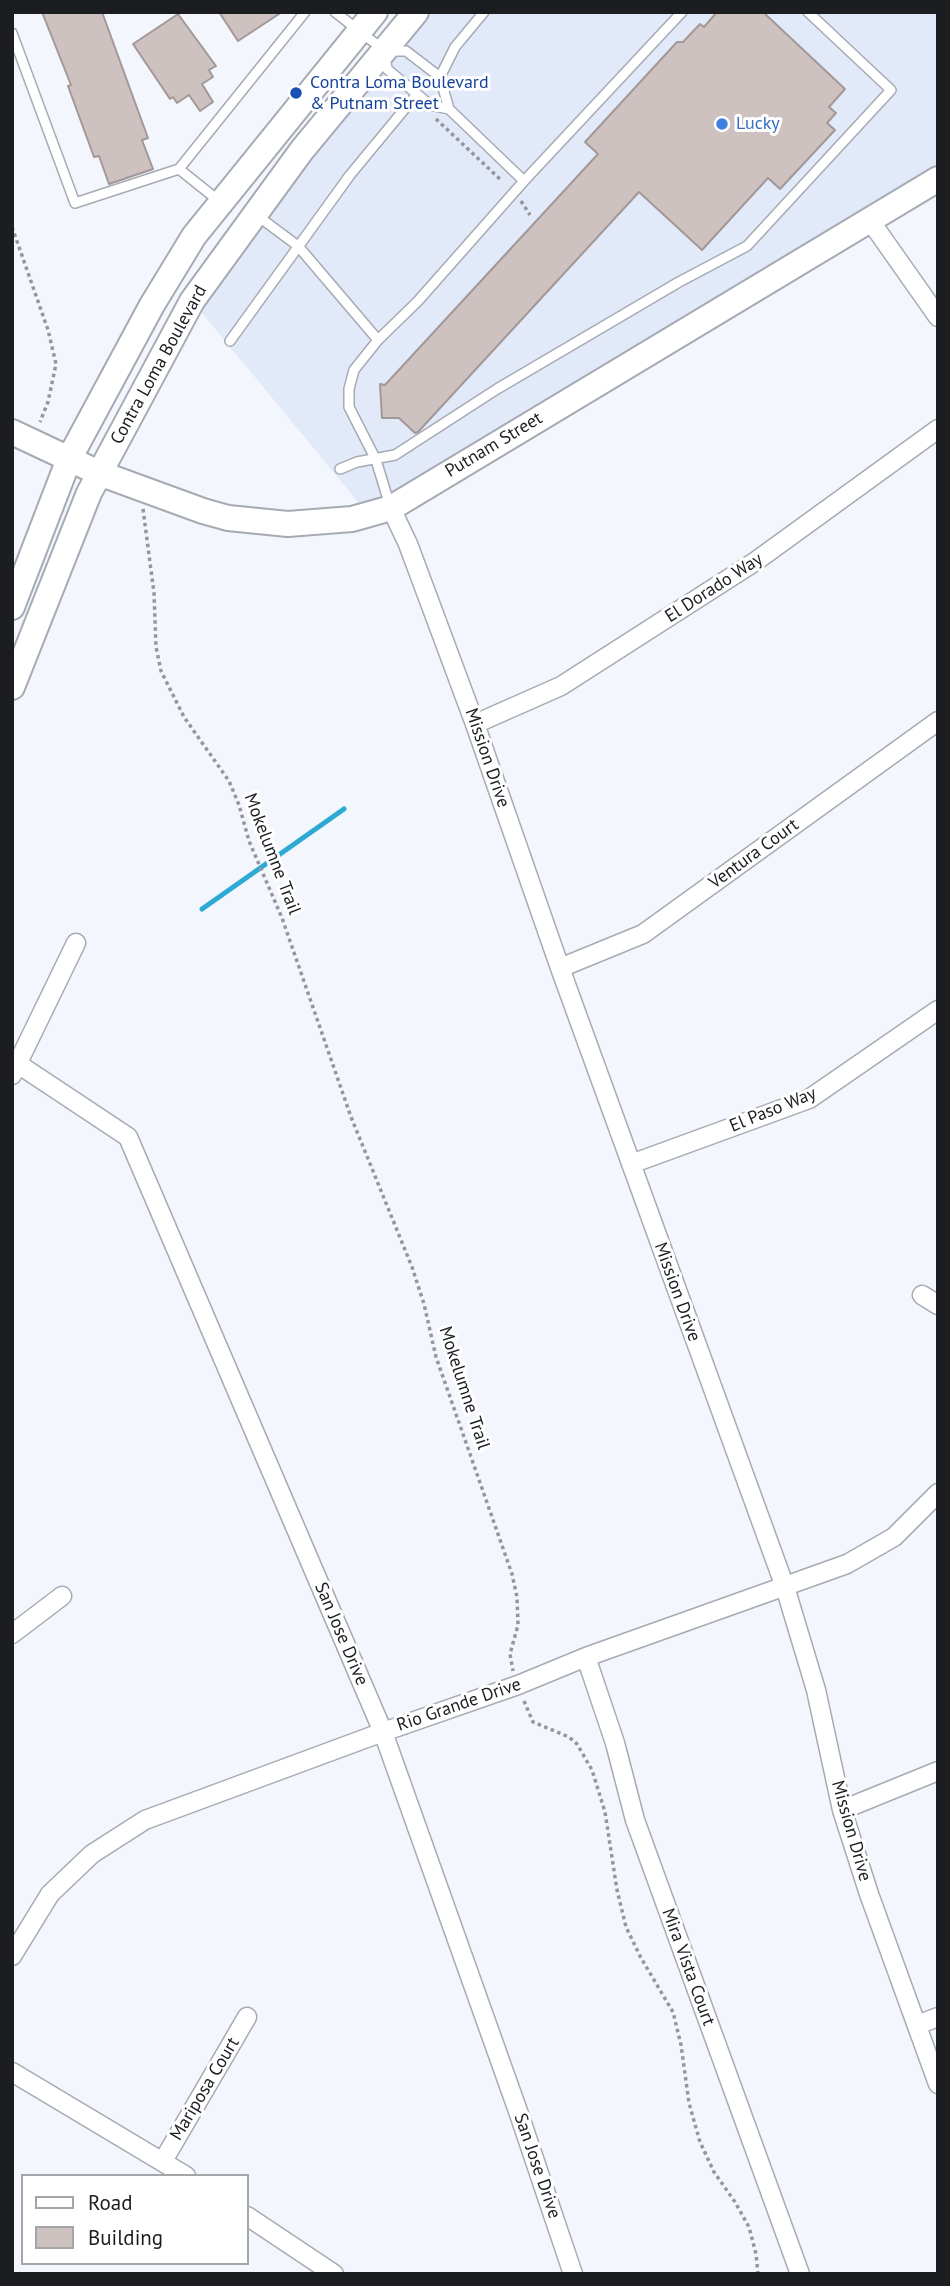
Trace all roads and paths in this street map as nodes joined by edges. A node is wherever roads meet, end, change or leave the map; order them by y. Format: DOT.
graph roads {
  1 [pos="305,12"];
  2 [pos="335,12"];
  3 [pos="416,12"];
  4 [pos="485,12"];
  5 [pos="682,12"];
  6 [pos="808,12"];
  7 [pos="367,22"];
  8 [pos="12,33"];
  9 [pos="385,51"];
  10 [pos="440,77"];
  11 [pos="417,94"];
  12 [pos="408,105"];
  13 [pos="449,109"];
  14 [pos="179,169"];
  15 [pos="938,179"];
  16 [pos="524,181"];
  17 [pos="513,194"];
  18 [pos="221,202"];
  19 [pos="255,214"];
  20 [pos="530,215"];
  21 [pos="869,219"];
  22 [pos="12,227"];
  23 [pos="298,246"];
  24 [pos="938,317"];
  25 [pos="378,340"];
  26 [pos="230,341"];
  27 [pos="938,429"];
  28 [pos="23,437"];
  29 [pos="69,459"];
  30 [pos="376,460"];
  31 [pos="340,469"];
  32 [pos="99,472"];
  33 [pos="146,490"];
  34 [pos="391,508"];
  35 [pos="12,607"];
  36 [pos="12,687"];
  37 [pos="938,721"];
  38 [pos="475,724"];
  39 [pos="76,943"];
  40 [pos="560,968"];
  41 [pos="938,1010"];
  42 [pos="15,1067"];
  43 [pos="631,1164"];
  44 [pos="922,1296"];
  45 [pos="938,1305"];
  46 [pos="938,1493"];
  47 [pos="785,1587"];
  48 [pos="62,1596"];
  49 [pos="12,1634"];
  50 [pos="586,1657"];
  51 [pos="518,1685"];
  52 [pos="383,1732"];
  53 [pos="938,1771"];
  54 [pos="842,1810"];
  55 [pos="12,1956"];
  56 [pos="247,2017"];
  57 [pos="938,2017"];
  58 [pos="916,2025"];
  59 [pos="12,2072"];
  60 [pos="938,2084"];
  61 [pos="163,2161"];
  62 [pos="183,2174"];
  63 [pos="248,2217"];
  64 [pos="334,2274"];
  65 [pos="573,2274"];
  66 [pos="758,2274"];
  67 [pos="800,2274"];
  1 -- 14 [label="lane"];
  2 -- 7 [label="lane"];
  3 -- 9 [label="main road, Contra Loma Boulevard"];
  4 -- 10 [label="lane"];
  5 -- 16 [label="lane"];
  6 -- 30 [label="lane"];
  7 -- 9 [label="lane"];
  7 -- 18 [label="main road, Contra Loma Boulevard"];
  8 -- 14 [label="lane"];
  9 -- 10 [label="lane"];
  9 -- 11 [label="lane"];
  9 -- 19 [label="main road, Contra Loma Boulevard"];
  10 -- 13 [label="lane"];
  11 -- 12 [label="lane"];
  11 -- 13 [label="lane"];
  12 -- 17 [label="path"];
  12 -- 23 [label="lane"];
  13 -- 16 [label="lane"];
  14 -- 18 [label="lane"];
  15 -- 21 [label="main road, Putnam Street"];
  16 -- 17 [label="lane"];
  17 -- 20 [label="path"];
  17 -- 25 [label="lane"];
  18 -- 29 [label="main road, Contra Loma Boulevard"];
  19 -- 23 [label="lane"];
  19 -- 32 [label="main road, Contra Loma Boulevard"];
  21 -- 24 [label="street"];
  21 -- 34 [label="main road, Putnam Street"];
  22 -- 28 [label="path"];
  23 -- 25 [label="lane"];
  23 -- 26 [label="lane"];
  25 -- 30 [label="lane"];
  27 -- 38 [label="street, El Dorado Way"];
  28 -- 29 [label="main road, Putnam Street"];
  29 -- 32 [label="main road, Putnam Street"];
  29 -- 35 [label="main road, Contra Loma Boulevard"];
  30 -- 31 [label="lane"];
  30 -- 34 [label="lane"];
  32 -- 33 [label="main road, Putnam Street"];
  32 -- 36 [label="main road, Contra Loma Boulevard"];
  33 -- 34 [label="main road, Putnam Street"];
  33 -- 51 [label="path, Mokelumne Trail"];
  34 -- 38 [label="street, Mission Drive"];
  37 -- 40 [label="street, Ventura Court"];
  38 -- 40 [label="street, Mission Drive"];
  39 -- 42 [label="street"];
  40 -- 43 [label="street, Mission Drive"];
  41 -- 43 [label="street, El Paso Way"];
  42 -- 52 [label="street, San Jose Drive"];
  43 -- 47 [label="street, Mission Drive"];
  44 -- 45 [label="street"];
  46 -- 47 [label="street, Rio Grande Drive"];
  47 -- 50 [label="street, Rio Grande Drive"];
  47 -- 54 [label="street, Mission Drive"];
  48 -- 49 [label="street"];
  50 -- 51 [label="street, Rio Grande Drive"];
  50 -- 67 [label="street, Mira Vista Court"];
  51 -- 52 [label="street, Rio Grande Drive"];
  51 -- 66 [label="path, Mokelumne Trail"];
  52 -- 55 [label="street, Rio Grande Drive"];
  52 -- 65 [label="street, San Jose Drive"];
  53 -- 54 [label="street"];
  54 -- 58 [label="street, Mission Drive"];
  56 -- 61 [label="street, Mariposa Court"];
  57 -- 58 [label="street"];
  58 -- 60 [label="street, Mission Drive"];
  59 -- 61 [label="street"];
  61 -- 62 [label="street"];
  63 -- 64 [label="street"];
}
